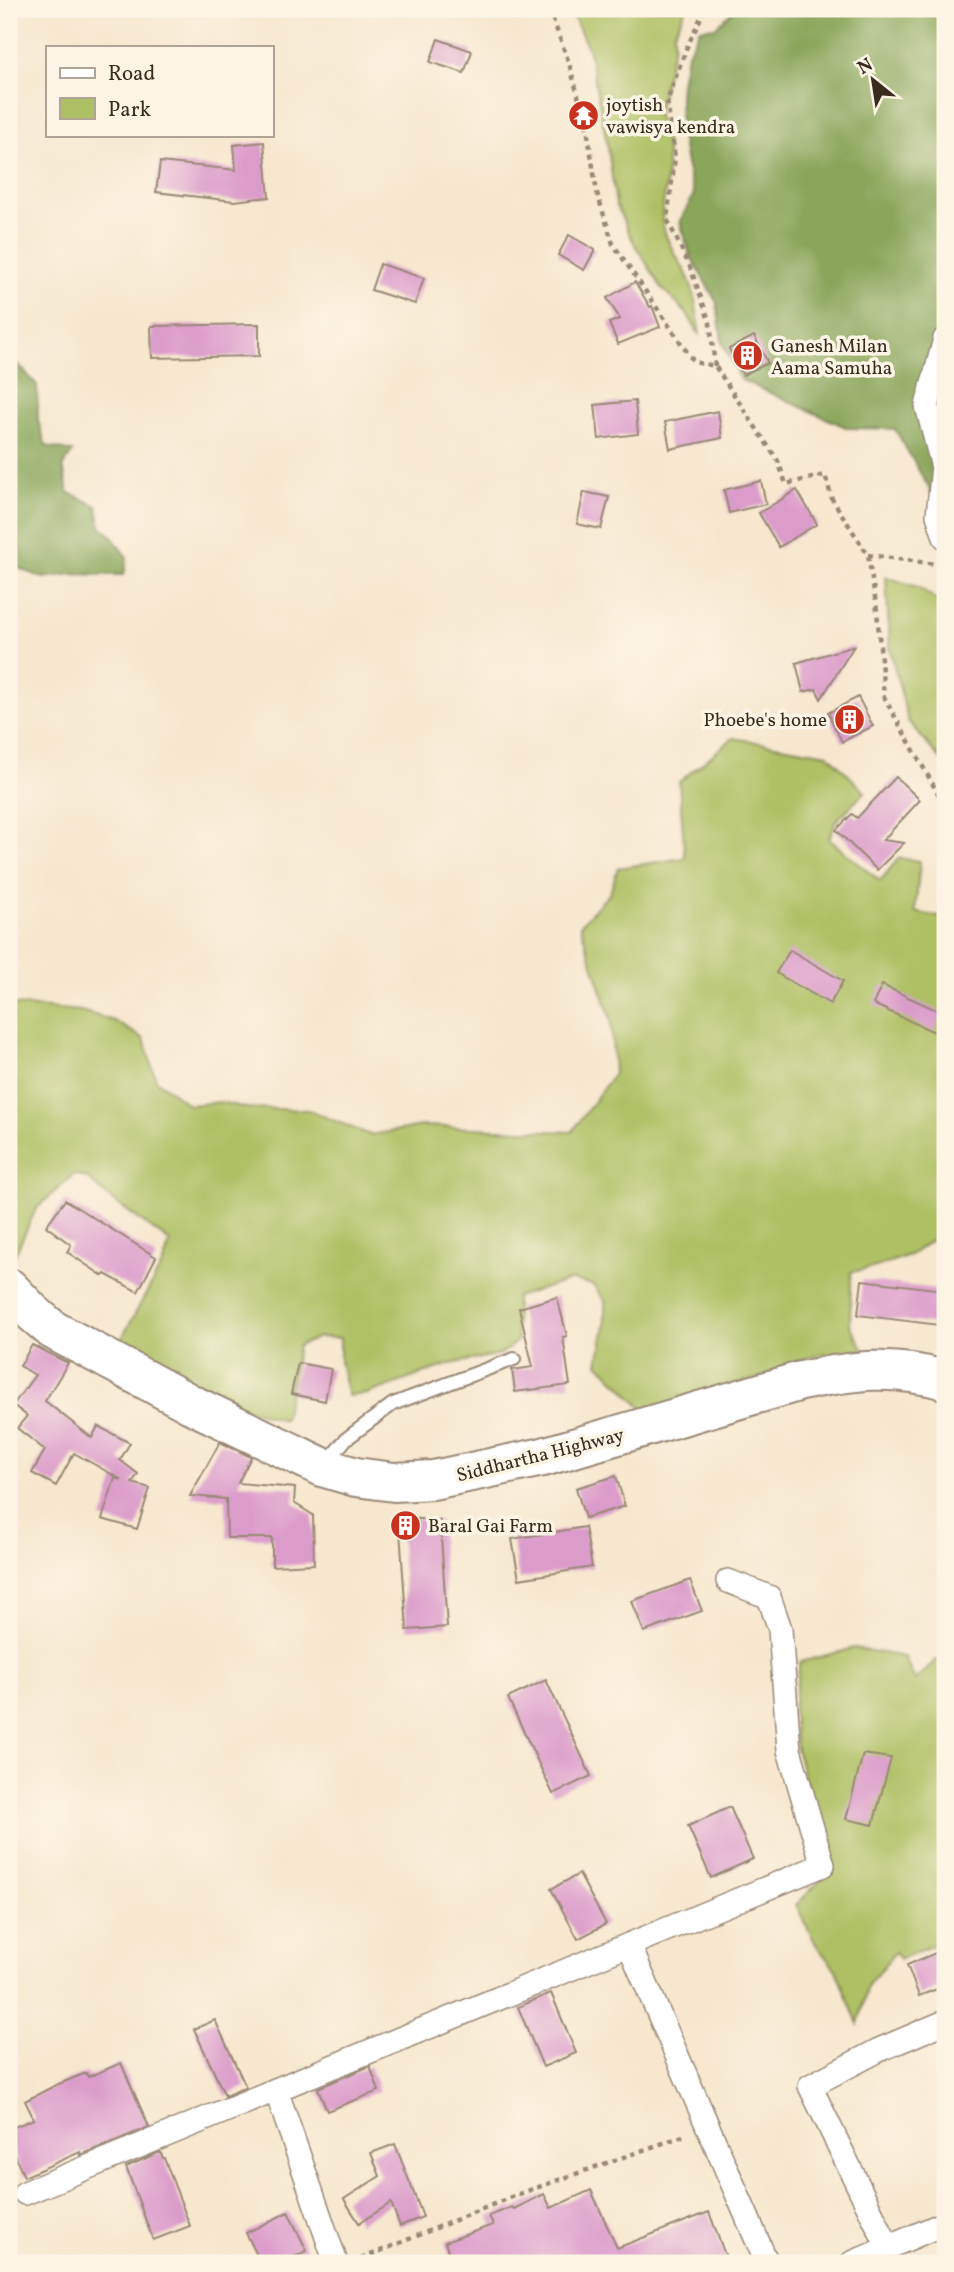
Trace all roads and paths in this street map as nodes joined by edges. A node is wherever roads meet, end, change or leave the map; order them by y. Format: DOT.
graph roads {
  1 [pos="549,9"];
  2 [pos="705,9"];
  3 [pos="945,340"];
  4 [pos="715,366"];
  5 [pos="945,537"];
  6 [pos="868,555"];
  7 [pos="945,565"];
  8 [pos="945,806"];
  9 [pos="9,1288"];
  10 [pos="514,1359"];
  11 [pos="945,1380"];
  12 [pos="322,1467"];
  13 [pos="728,1581"];
  14 [pos="629,1945"];
  15 [pos="945,2022"];
  16 [pos="276,2090"];
  17 [pos="709,2127"];
  18 [pos="25,2193"];
  19 [pos="945,2223"];
  20 [pos="888,2246"];
  21 [pos="336,2263"];
  22 [pos="350,2263"];
  23 [pos="768,2263"];
  24 [pos="852,2263"];
  1 -- 4 [label="path"];
  2 -- 4 [label="path"];
  3 -- 5 [label="street"];
  4 -- 6 [label="path"];
  6 -- 7 [label="path"];
  6 -- 8 [label="path"];
  9 -- 12 [label="highway, Siddhartha Highway"];
  10 -- 12 [label="lane"];
  11 -- 12 [label="highway, Siddhartha Highway"];
  13 -- 14 [label="street"];
  14 -- 16 [label="street"];
  14 -- 17 [label="street"];
  15 -- 20 [label="street"];
  16 -- 18 [label="street"];
  16 -- 21 [label="street"];
  17 -- 22 [label="path"];
  17 -- 23 [label="street"];
  19 -- 20 [label="street"];
  20 -- 24 [label="street"];
}
